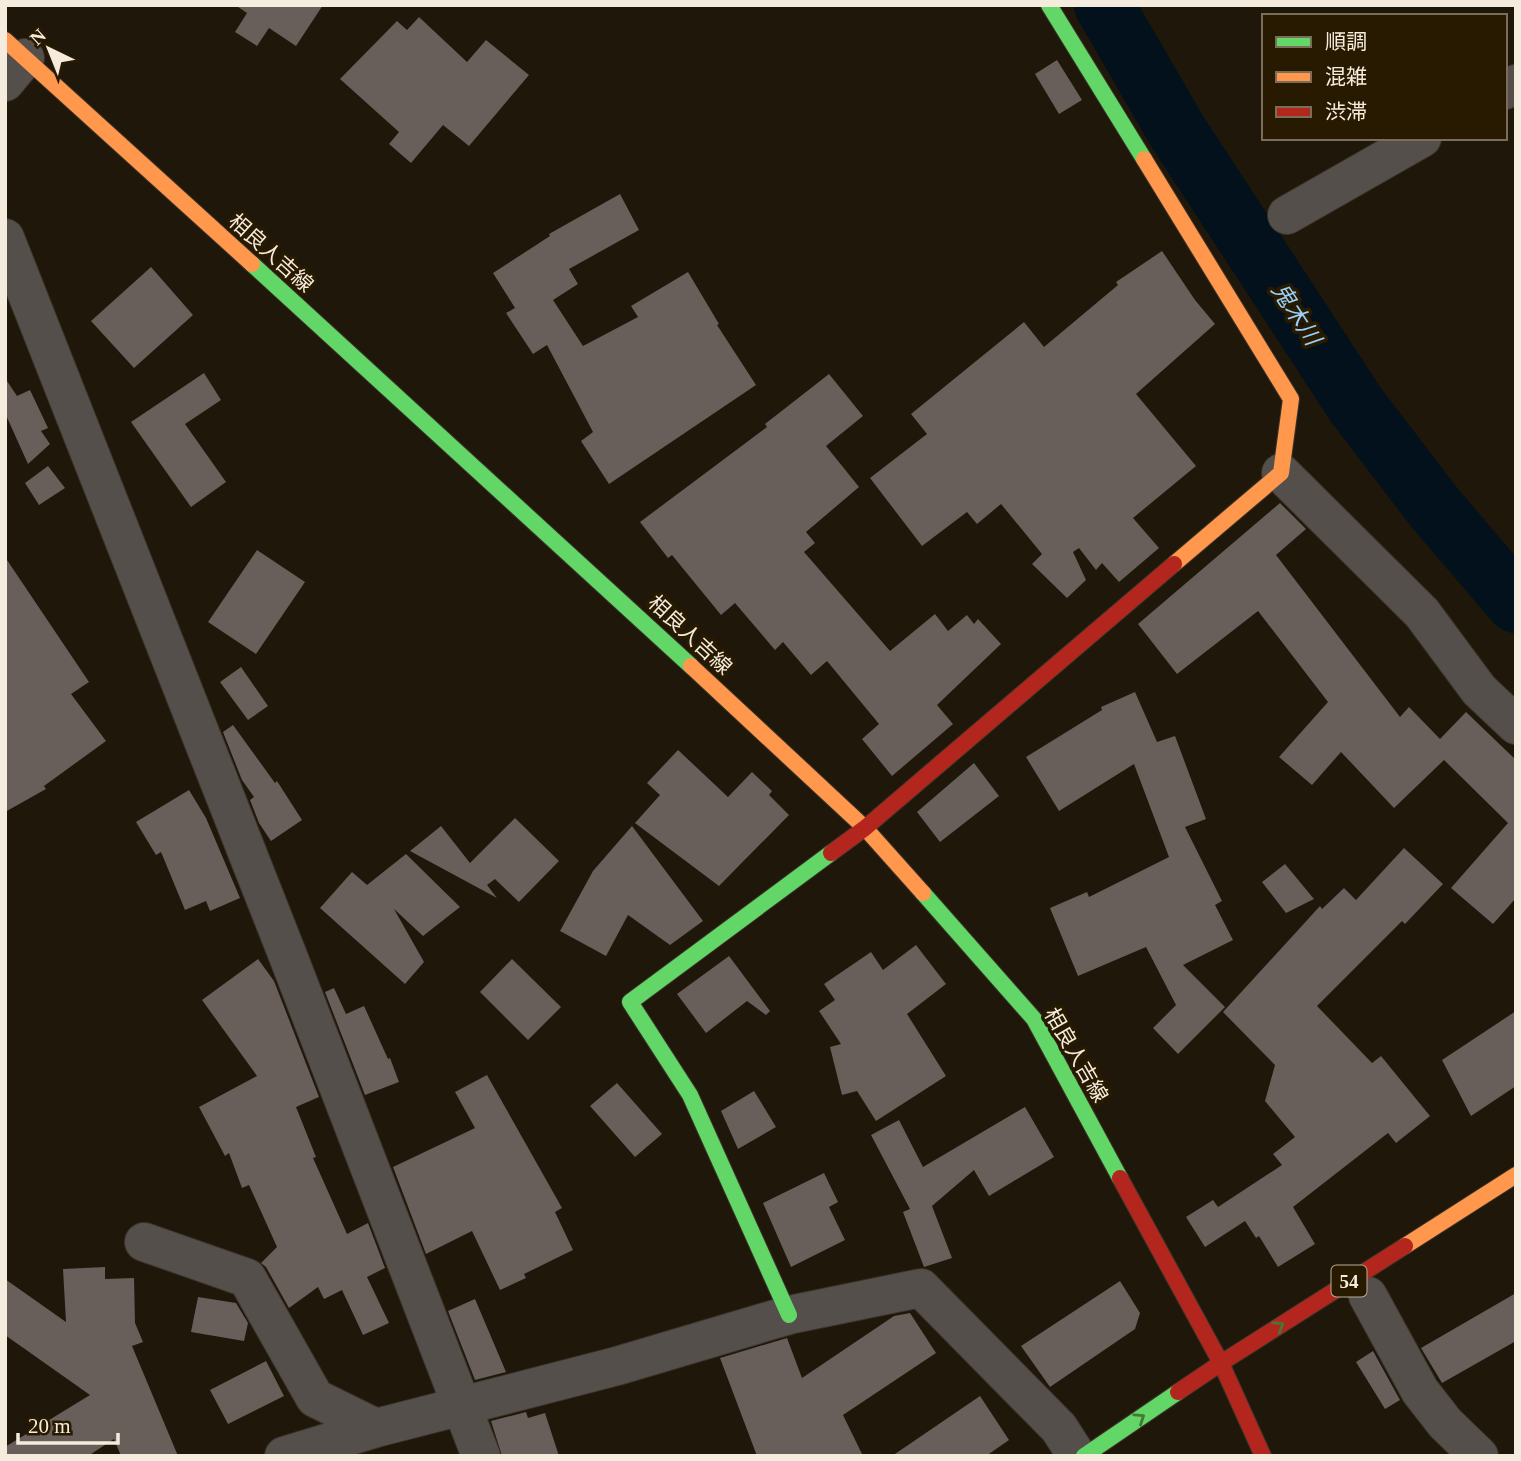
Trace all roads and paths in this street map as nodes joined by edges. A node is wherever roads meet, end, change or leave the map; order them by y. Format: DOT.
graph roads {
  1 [pos="1049,5"];
  2 [pos="12,60"];
  3 [pos="1418,140"];
  4 [pos="1287,215"];
  5 [pos="5,238"];
  6 [pos="1281,473"];
  7 [pos="1516,725"];
  8 [pos="865,828"];
  9 [pos="1516,1175"];
  10 [pos="144,1242"];
  11 [pos="1368,1296"];
  12 [pos="789,1315"];
  13 [pos="1221,1363"];
  14 [pos="462,1407"];
  15 [pos="376,1428"];
  16 [pos="284,1456"];
  17 [pos="481,1456"];
  18 [pos="1077,1456"];
  19 [pos="1084,1456"];
  20 [pos="1263,1456"];
  21 [pos="1479,1456"];
  1 -- 6 [label="main road"];
  2 -- 8 [label="main road, 相良人吉線"];
  3 -- 4 [label="street"];
  5 -- 14 [label="street"];
  6 -- 7 [label="street"];
  6 -- 8 [label="main road"];
  8 -- 12 [label="main road"];
  8 -- 13 [label="main road, 相良人吉線"];
  13 -- 9 [label="main road, 54, one-way"];
  10 -- 15 [label="street"];
  11 -- 21 [label="street"];
  12 -- 14 [label="street"];
  12 -- 18 [label="street"];
  19 -- 13 [label="main road, one-way"];
  13 -- 20 [label="main road, 相良人吉線"];
  14 -- 15 [label="street"];
  14 -- 17 [label="street"];
  15 -- 16 [label="street"];
}
